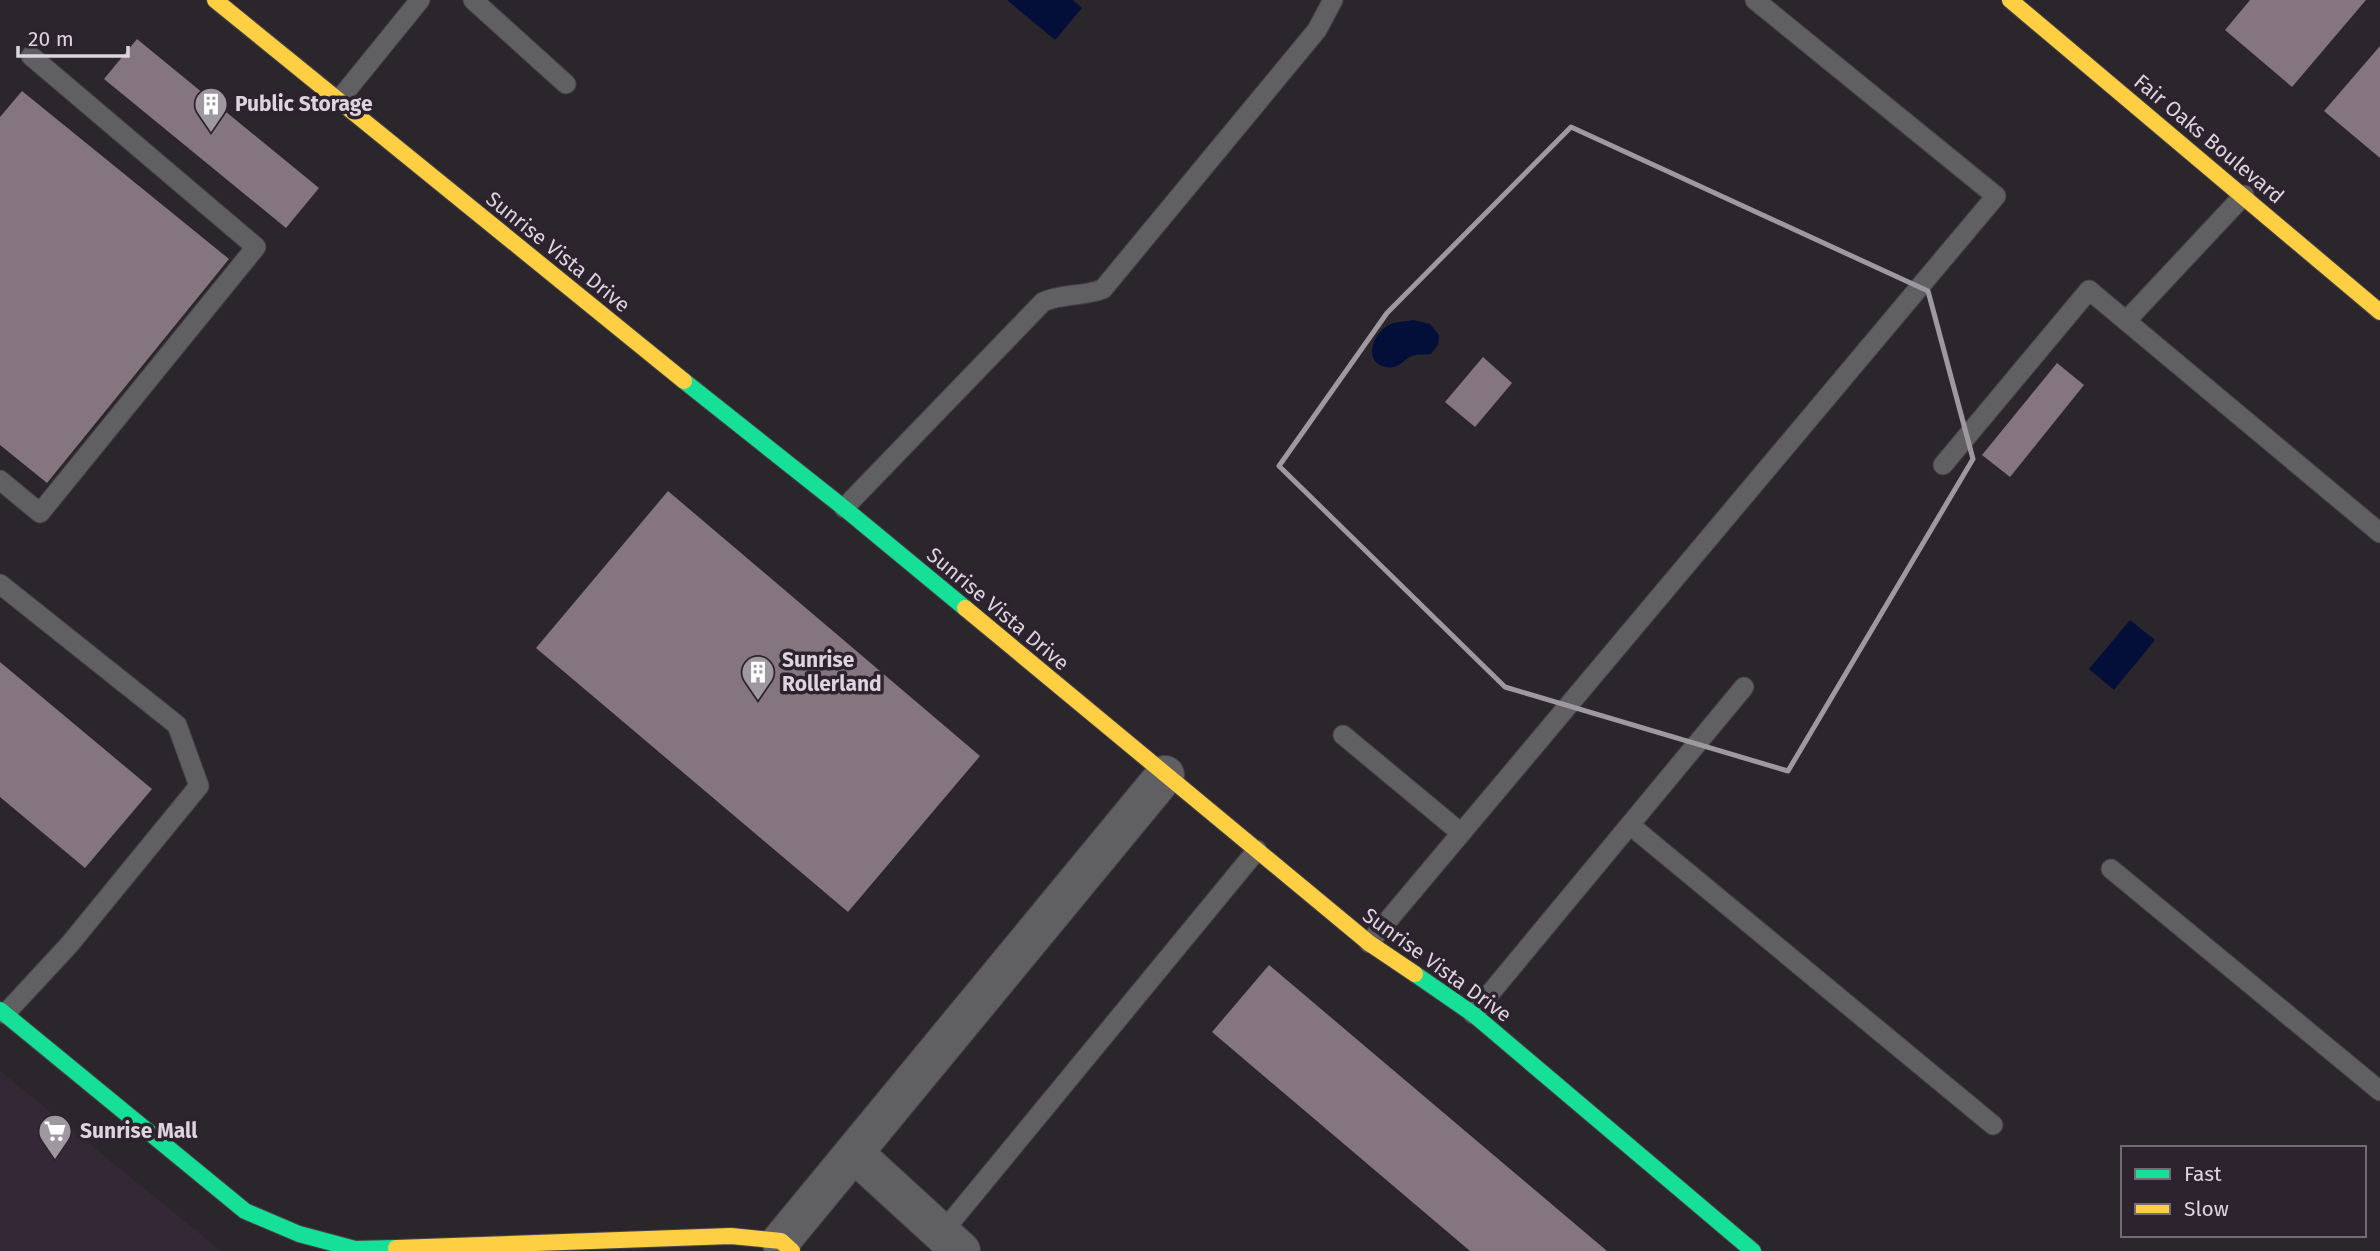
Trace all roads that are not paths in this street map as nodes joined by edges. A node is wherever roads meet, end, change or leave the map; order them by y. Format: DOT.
graph roads {
  1 [pos="215,0"];
  2 [pos="420,0"];
  3 [pos="473,0"];
  4 [pos="1333,0"];
  5 [pos="1755,0"];
  6 [pos="2010,0"];
  7 [pos="31,56"];
  8 [pos="566,83"];
  9 [pos="338,101"];
  10 [pos="2244,195"];
  11 [pos="2380,312"];
  12 [pos="2127,320"];
  13 [pos="1943,465"];
  14 [pos="0,480"];
  15 [pos="844,508"];
  16 [pos="2380,533"];
  17 [pos="0,584"];
  18 [pos="1744,687"];
  19 [pos="1343,735"];
  20 [pos="1165,775"];
  21 [pos="1630,825"];
  22 [pos="1461,833"];
  23 [pos="1256,850"];
  24 [pos="2111,869"];
  25 [pos="1369,943"];
  26 [pos="3,1012"];
  27 [pos="1474,1014"];
  28 [pos="2380,1091"];
  29 [pos="1993,1125"];
  30 [pos="854,1153"];
  31 [pos="951,1243"];
  32 [pos="782,1248"];
  33 [pos="1753,1251"];
  1 -- 9 [label="street, Sunrise Vista Drive"];
  2 -- 9 [label="lane"];
  3 -- 8 [label="lane"];
  4 -- 15 [label="lane"];
  5 -- 22 [label="lane"];
  6 -- 10 [label="street, Fair Oaks Boulevard"];
  7 -- 14 [label="lane"];
  9 -- 15 [label="street, Sunrise Vista Drive"];
  10 -- 11 [label="street, Fair Oaks Boulevard"];
  10 -- 12 [label="lane"];
  12 -- 13 [label="lane"];
  12 -- 16 [label="lane"];
  15 -- 20 [label="street, Sunrise Vista Drive"];
  17 -- 26 [label="lane"];
  18 -- 21 [label="lane"];
  19 -- 22 [label="lane"];
  20 -- 23 [label="street, Sunrise Vista Drive"];
  20 -- 30 [label="street"];
  21 -- 27 [label="lane"];
  21 -- 29 [label="lane"];
  22 -- 25 [label="lane"];
  23 -- 25 [label="street, Sunrise Vista Drive"];
  23 -- 31 [label="lane"];
  24 -- 28 [label="lane"];
  25 -- 27 [label="street, Sunrise Vista Drive"];
  26 -- 32 [label="street"];
  27 -- 33 [label="street, Sunrise Vista Drive"];
  30 -- 31 [label="street"];
  30 -- 32 [label="street"];
}
